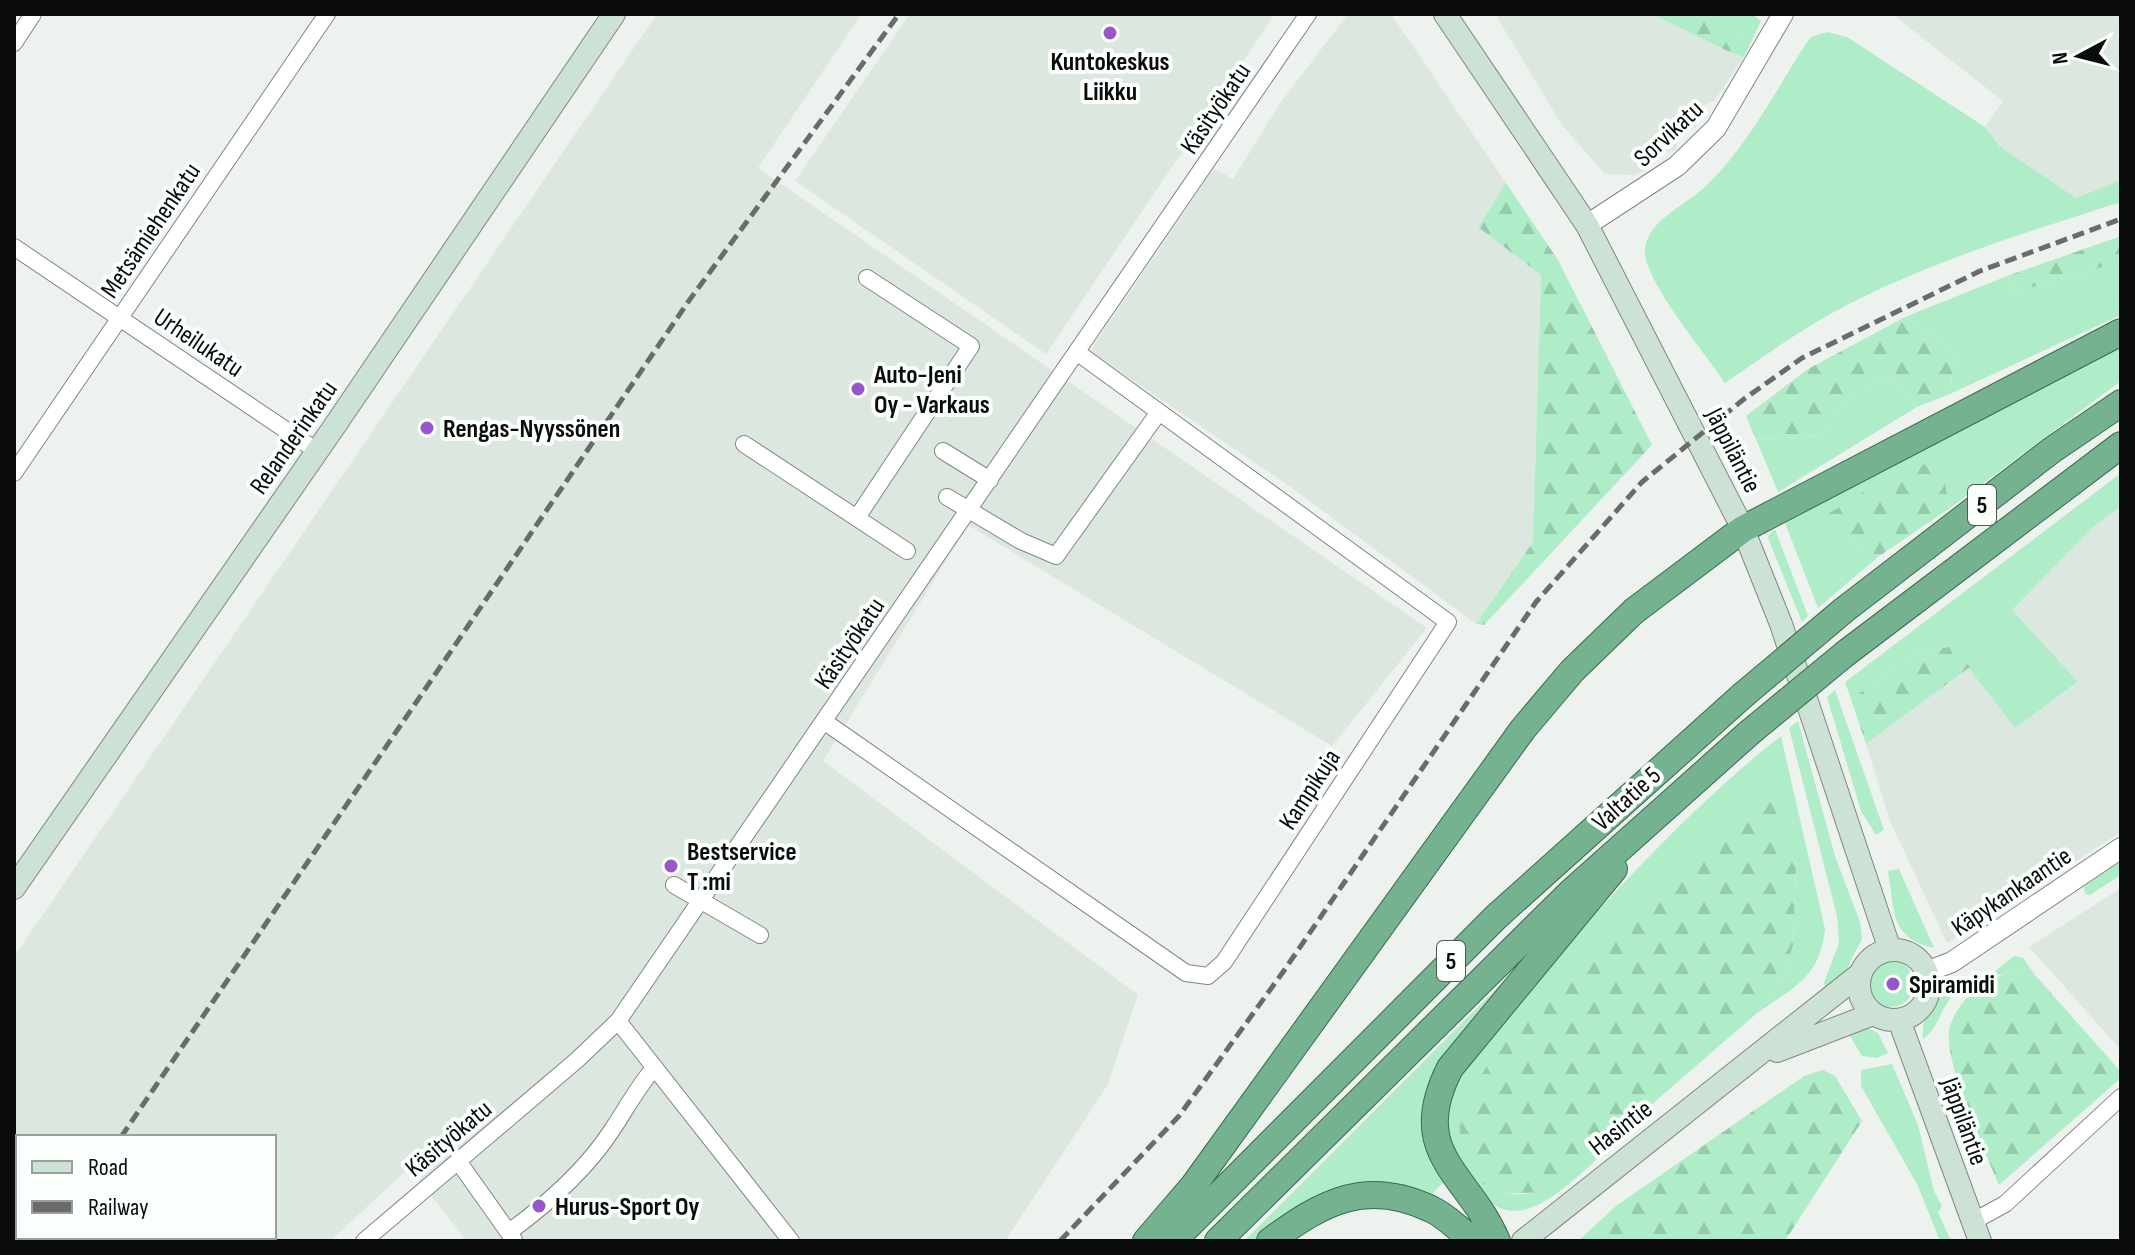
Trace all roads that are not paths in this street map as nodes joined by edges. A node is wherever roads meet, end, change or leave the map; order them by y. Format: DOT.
graph roads {
  1 [pos="33,14"];
  2 [pos="327,14"];
  3 [pos="1308,14"];
  4 [pos="1445,14"];
  5 [pos="1783,14"];
  6 [pos="612,15"];
  7 [pos="14,43"];
  8 [pos="1587,225"];
  9 [pos="14,247"];
  10 [pos="867,278"];
  11 [pos="120,317"];
  12 [pos="2121,332"];
  13 [pos="1078,353"];
  14 [pos="2121,403"];
  15 [pos="1159,412"];
  16 [pos="744,444"];
  17 [pos="2121,445"];
  18 [pos="317,451"];
  19 [pos="943,451"];
  20 [pos="14,473"];
  21 [pos="990,480"];
  22 [pos="947,497"];
  23 [pos="971,509"];
  24 [pos="858,516"];
  25 [pos="1743,529"];
  26 [pos="907,551"];
  27 [pos="825,722"];
  28 [pos="1655,817"];
  29 [pos="2121,848"];
  30 [pos="674,885"];
  31 [pos="14,887"];
  32 [pos="700,900"];
  33 [pos="760,935"];
  34 [pos="1890,950"];
  35 [pos="1926,972"];
  36 [pos="1860,974"];
  37 [pos="1873,1014"];
  38 [pos="1899,1020"];
  39 [pos="618,1021"];
  40 [pos="1754,1061"];
  41 [pos="654,1068"];
  42 [pos="2121,1097"];
  43 [pos="458,1161"];
  44 [pos="1976,1231"];
  45 [pos="512,1237"];
  46 [pos="364,1241"];
  47 [pos="791,1241"];
  48 [pos="1146,1241"];
  49 [pos="1173,1241"];
  50 [pos="1218,1241"];
  51 [pos="1270,1241"];
  52 [pos="1476,1241"];
  53 [pos="1497,1241"];
  54 [pos="1523,1241"];
  1 -- 7 [label="street"];
  2 -- 11 [label="street, Metsämiehenkatu"];
  3 -- 13 [label="street, Käsityökatu"];
  4 -- 8 [label="main road, Jäppiläntie"];
  5 -- 8 [label="street, Sorvikatu"];
  6 -- 18 [label="main road, Relanderinkatu"];
  8 -- 25 [label="main road, Jäppiläntie"];
  9 -- 11 [label="street, Urheilukatu"];
  10 -- 24 [label="street"];
  11 -- 18 [label="street, Urheilukatu"];
  11 -- 20 [label="street, Metsämiehenkatu"];
  12 -- 25 [label="highway"];
  13 -- 15 [label="street, Kampikuja"];
  13 -- 21 [label="street, Käsityökatu"];
  14 -- 49 [label="highway, Valtatie 5 / 5, bridge"];
  15 -- 23 [label="street"];
  15 -- 27 [label="street, Kampikuja"];
  16 -- 24 [label="street"];
  17 -- 28 [label="highway, Valtatie 5 / 5, bridge"];
  18 -- 31 [label="main road, Relanderinkatu"];
  19 -- 21 [label="street"];
  21 -- 23 [label="street, Käsityökatu"];
  22 -- 23 [label="street"];
  23 -- 27 [label="street, Käsityökatu"];
  24 -- 26 [label="street"];
  25 -- 34 [label="main road, Jäppiläntie"];
  25 -- 48 [label="highway"];
  27 -- 32 [label="street, Käsityökatu"];
  28 -- 50 [label="highway, Valtatie 5 / 5"];
  28 -- 53 [label="highway"];
  29 -- 35 [label="street, Käpykankaantie"];
  30 -- 32 [label="street"];
  32 -- 33 [label="street"];
  32 -- 39 [label="street, Käsityökatu"];
  34 -- 35 [label="main road"];
  34 -- 36 [label="main road"];
  35 -- 38 [label="main road"];
  36 -- 37 [label="main road"];
  36 -- 40 [label="main road, Hasintie"];
  37 -- 38 [label="main road"];
  37 -- 40 [label="main road, Hasintie"];
  38 -- 44 [label="main road, Jäppiläntie"];
  39 -- 41 [label="street"];
  39 -- 43 [label="street, Käsityökatu"];
  40 -- 54 [label="main road, Hasintie"];
  41 -- 45 [label="street"];
  41 -- 47 [label="street"];
  42 -- 44 [label="street"];
  43 -- 45 [label="street"];
  43 -- 46 [label="street, Käsityökatu"];
  51 -- 52 [label="highway"];
}
